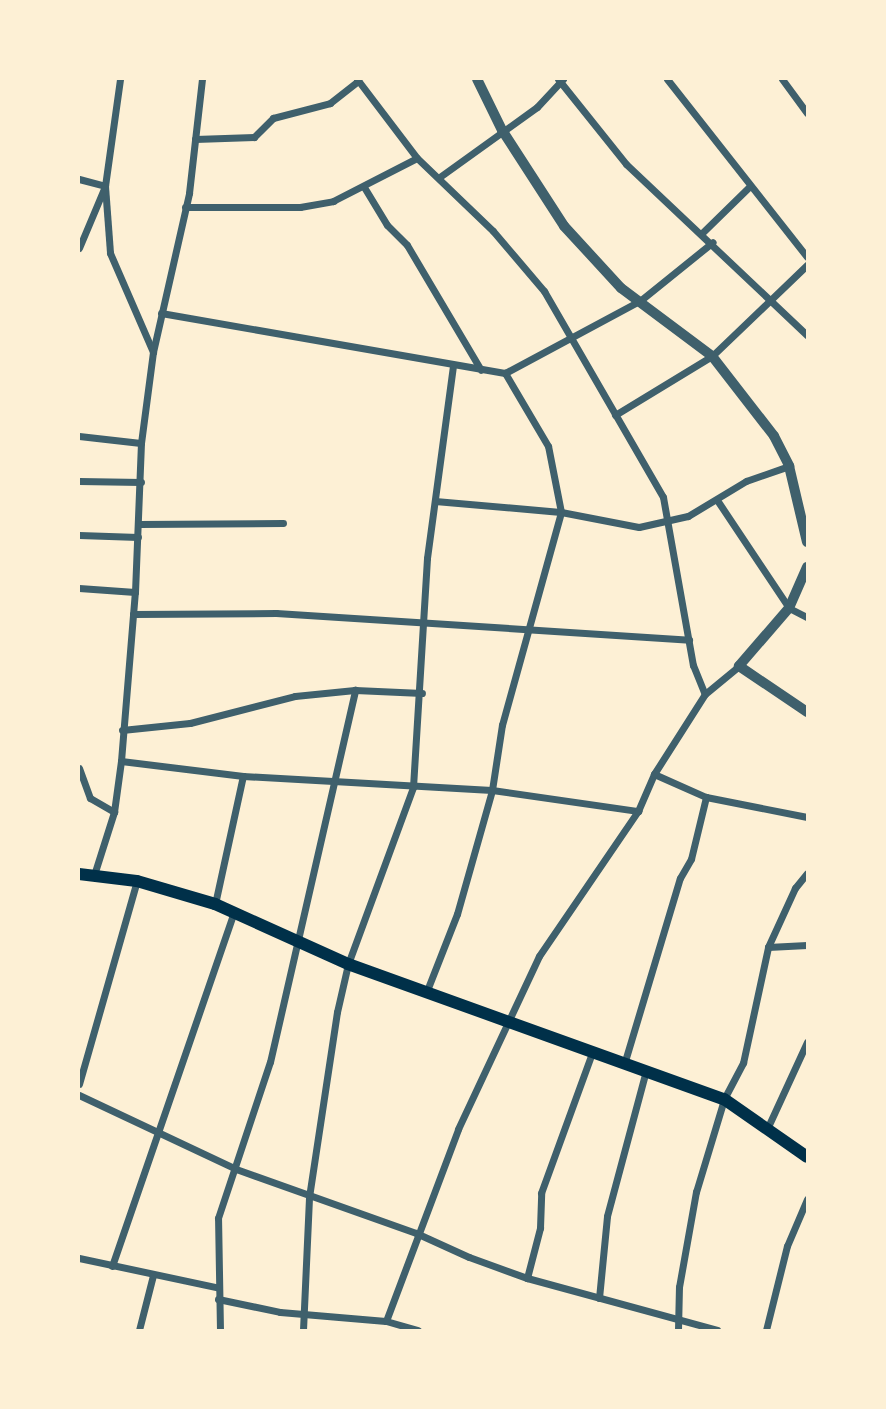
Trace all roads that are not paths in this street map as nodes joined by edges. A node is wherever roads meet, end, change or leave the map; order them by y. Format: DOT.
graph roads {
  1 [pos="120,79"];
  2 [pos="202,79"];
  3 [pos="477,79"];
  4 [pos="667,79"];
  5 [pos="782,79"];
  6 [pos="358,80"];
  7 [pos="561,80"];
  8 [pos="807,113"];
  9 [pos="502,130"];
  10 [pos="195,139"];
  11 [pos="417,158"];
  12 [pos="441,176"];
  13 [pos="79,179"];
  14 [pos="104,186"];
  15 [pos="364,187"];
  16 [pos="749,187"];
  17 [pos="185,208"];
  18 [pos="703,232"];
  19 [pos="713,242"];
  20 [pos="79,248"];
  21 [pos="807,257"];
  22 [pos="807,265"];
  23 [pos="772,298"];
  24 [pos="641,300"];
  25 [pos="161,313"];
  26 [pos="807,335"];
  27 [pos="571,341"];
  28 [pos="153,352"];
  29 [pos="712,356"];
  30 [pos="453,365"];
  31 [pos="481,370"];
  32 [pos="505,373"];
  33 [pos="615,415"];
  34 [pos="79,436"];
  35 [pos="141,443"];
  36 [pos="789,466"];
  37 [pos="79,481"];
  38 [pos="141,482"];
  39 [pos="718,500"];
  40 [pos="435,501"];
  41 [pos="561,512"];
  42 [pos="666,522"];
  43 [pos="283,523"];
  44 [pos="139,524"];
  45 [pos="79,535"];
  46 [pos="138,537"];
  47 [pos="807,542"];
  48 [pos="807,567"];
  49 [pos="79,588"];
  50 [pos="135,592"];
  51 [pos="789,608"];
  52 [pos="133,614"];
  53 [pos="807,617"];
  54 [pos="425,625"];
  55 [pos="532,631"];
  56 [pos="689,640"];
  57 [pos="738,666"];
  58 [pos="355,690"];
  59 [pos="422,693"];
  60 [pos="705,694"];
  61 [pos="807,712"];
  62 [pos="122,730"];
  63 [pos="121,761"];
  64 [pos="79,768"];
  65 [pos="654,774"];
  66 [pos="243,776"];
  67 [pos="335,780"];
  68 [pos="413,787"];
  69 [pos="492,790"];
  70 [pos="706,797"];
  71 [pos="638,811"];
  72 [pos="114,812"];
  73 [pos="807,817"];
  74 [pos="807,873"];
  75 [pos="79,874"];
  76 [pos="94,875"];
  77 [pos="137,881"];
  78 [pos="215,904"];
  79 [pos="234,912"];
  80 [pos="295,943"];
  81 [pos="807,945"];
  82 [pos="768,947"];
  83 [pos="348,964"];
  84 [pos="426,993"];
  85 [pos="509,1023"];
  86 [pos="807,1042"];
  87 [pos="593,1051"];
  88 [pos="625,1061"];
  89 [pos="646,1070"];
  90 [pos="79,1084"];
  91 [pos="79,1095"];
  92 [pos="724,1099"];
  93 [pos="768,1129"];
  94 [pos="158,1132"];
  95 [pos="807,1157"];
  96 [pos="236,1169"];
  97 [pos="309,1197"];
  98 [pos="807,1199"];
  99 [pos="416,1233"];
  100 [pos="79,1258"];
  101 [pos="112,1266"];
  102 [pos="153,1276"];
  103 [pos="527,1279"];
  104 [pos="215,1287"];
  105 [pos="599,1298"];
  106 [pos="218,1299"];
  107 [pos="305,1314"];
  108 [pos="679,1320"];
  109 [pos="386,1321"];
  110 [pos="139,1330"];
  111 [pos="220,1330"];
  112 [pos="303,1330"];
  113 [pos="418,1330"];
  114 [pos="678,1330"];
  115 [pos="718,1330"];
  116 [pos="766,1330"];
  1 -- 14 [label="street"];
  2 -- 10 [label="street"];
  3 -- 9 [label="street"];
  4 -- 16 [label="street"];
  5 -- 8 [label="street"];
  6 -- 10 [label="street"];
  6 -- 11 [label="street"];
  7 -- 9 [label="street"];
  7 -- 18 [label="street"];
  9 -- 12 [label="street"];
  9 -- 24 [label="street"];
  10 -- 17 [label="street"];
  11 -- 12 [label="street"];
  11 -- 15 [label="street"];
  12 -- 27 [label="street"];
  13 -- 14 [label="street"];
  14 -- 20 [label="street"];
  14 -- 28 [label="street"];
  15 -- 17 [label="street"];
  15 -- 31 [label="street"];
  16 -- 18 [label="street"];
  16 -- 21 [label="street"];
  17 -- 25 [label="street"];
  18 -- 19 [label="street"];
  19 -- 23 [label="street"];
  19 -- 24 [label="street"];
  22 -- 23 [label="street"];
  23 -- 26 [label="street"];
  23 -- 29 [label="street"];
  24 -- 27 [label="street"];
  24 -- 29 [label="street"];
  25 -- 28 [label="street"];
  25 -- 30 [label="street"];
  27 -- 32 [label="street"];
  27 -- 33 [label="street"];
  28 -- 35 [label="street"];
  29 -- 33 [label="street"];
  29 -- 36 [label="street"];
  30 -- 31 [label="street"];
  30 -- 40 [label="street"];
  31 -- 32 [label="street"];
  32 -- 41 [label="street"];
  33 -- 42 [label="street"];
  34 -- 35 [label="street"];
  35 -- 38 [label="street"];
  36 -- 39 [label="street"];
  36 -- 47 [label="street"];
  37 -- 38 [label="street"];
  38 -- 44 [label="street"];
  39 -- 42 [label="street"];
  39 -- 51 [label="street"];
  40 -- 41 [label="street"];
  40 -- 54 [label="street"];
  41 -- 42 [label="street"];
  41 -- 55 [label="street"];
  42 -- 56 [label="street"];
  43 -- 44 [label="street"];
  44 -- 46 [label="street"];
  45 -- 46 [label="street"];
  46 -- 50 [label="street"];
  48 -- 51 [label="street"];
  49 -- 50 [label="street"];
  50 -- 52 [label="street"];
  51 -- 53 [label="street"];
  51 -- 57 [label="street"];
  52 -- 54 [label="street"];
  52 -- 62 [label="street"];
  54 -- 55 [label="street"];
  54 -- 59 [label="street"];
  55 -- 56 [label="street"];
  55 -- 69 [label="street"];
  56 -- 60 [label="street"];
  57 -- 60 [label="street"];
  57 -- 61 [label="street"];
  58 -- 59 [label="street"];
  58 -- 62 [label="street"];
  58 -- 67 [label="street"];
  59 -- 68 [label="street"];
  60 -- 65 [label="street"];
  62 -- 63 [label="street"];
  63 -- 66 [label="street"];
  63 -- 72 [label="street"];
  64 -- 72 [label="street"];
  65 -- 70 [label="street"];
  65 -- 71 [label="street"];
  66 -- 67 [label="street"];
  66 -- 78 [label="street"];
  67 -- 68 [label="street"];
  67 -- 80 [label="street"];
  68 -- 69 [label="street"];
  68 -- 83 [label="street"];
  69 -- 71 [label="street"];
  69 -- 84 [label="street"];
  70 -- 73 [label="street"];
  70 -- 88 [label="street"];
  71 -- 85 [label="street"];
  72 -- 76 [label="street"];
  74 -- 82 [label="street"];
  75 -- 76 [label="main road"];
  76 -- 77 [label="main road"];
  77 -- 78 [label="main road"];
  77 -- 90 [label="street"];
  78 -- 79 [label="main road"];
  79 -- 80 [label="main road"];
  79 -- 94 [label="street"];
  80 -- 83 [label="main road"];
  80 -- 96 [label="street"];
  81 -- 82 [label="street"];
  82 -- 92 [label="street"];
  83 -- 84 [label="main road"];
  83 -- 97 [label="street"];
  84 -- 85 [label="main road"];
  85 -- 87 [label="main road"];
  85 -- 99 [label="street"];
  86 -- 93 [label="street"];
  87 -- 88 [label="main road"];
  87 -- 103 [label="street"];
  88 -- 89 [label="main road"];
  89 -- 92 [label="main road"];
  89 -- 105 [label="street"];
  91 -- 94 [label="street"];
  92 -- 93 [label="main road"];
  92 -- 108 [label="street"];
  93 -- 95 [label="main road"];
  94 -- 96 [label="street"];
  94 -- 101 [label="street"];
  96 -- 97 [label="street"];
  96 -- 104 [label="street"];
  97 -- 99 [label="street"];
  97 -- 107 [label="street"];
  98 -- 116 [label="street"];
  99 -- 103 [label="street"];
  99 -- 109 [label="street"];
  100 -- 101 [label="street"];
  101 -- 102 [label="street"];
  102 -- 104 [label="street"];
  102 -- 110 [label="street"];
  103 -- 105 [label="street"];
  104 -- 106 [label="street"];
  105 -- 108 [label="street"];
  106 -- 107 [label="street"];
  106 -- 111 [label="street"];
  107 -- 109 [label="street"];
  107 -- 112 [label="street"];
  108 -- 114 [label="street"];
  108 -- 115 [label="street"];
  109 -- 113 [label="street"];
}
